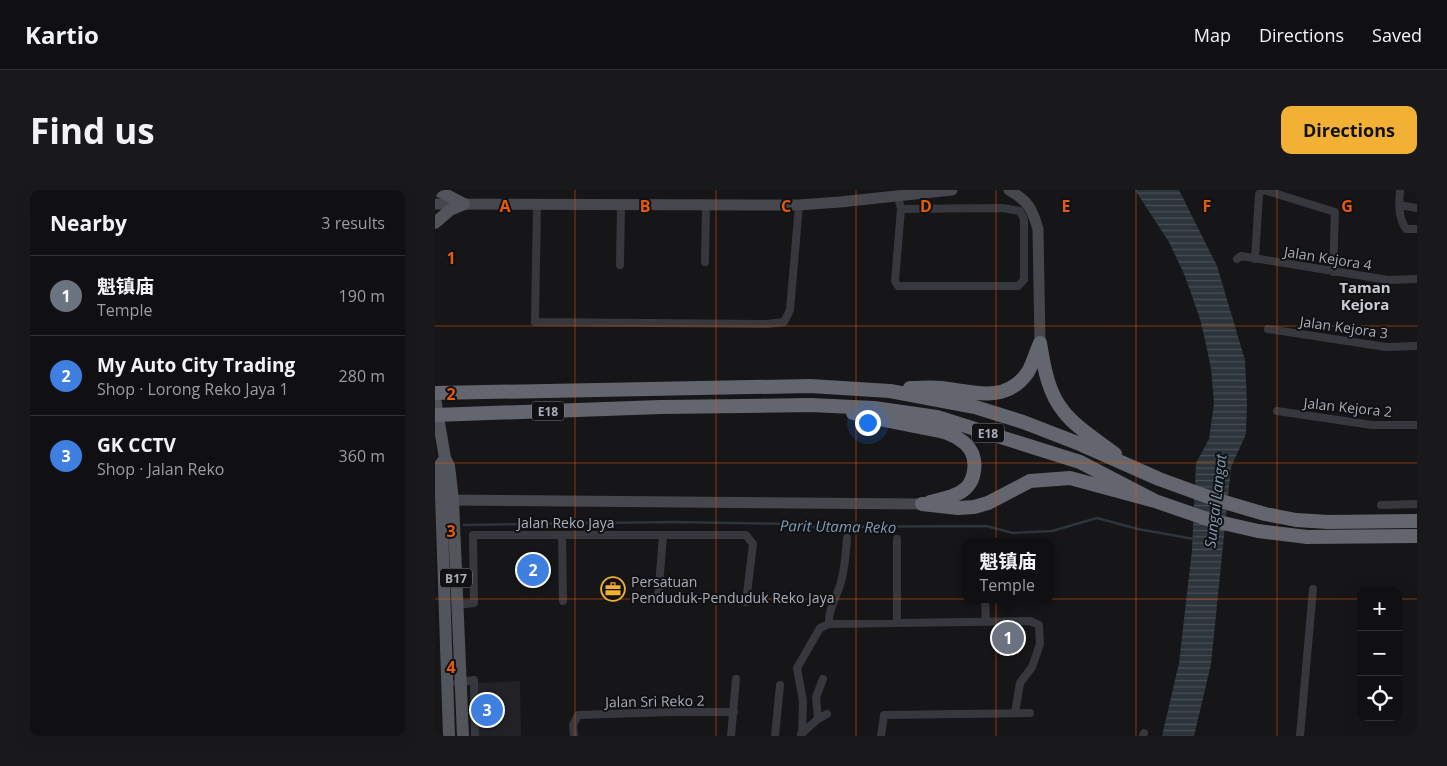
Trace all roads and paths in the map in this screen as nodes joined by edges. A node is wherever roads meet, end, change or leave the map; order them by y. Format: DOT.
graph roads {
  1 [pos="437,190"];
  2 [pos="952,190"];
  3 [pos="1009,190"];
  4 [pos="1264,190"];
  5 [pos="1400,190"];
  6 [pos="898,197"];
  7 [pos="435,204"];
  8 [pos="464,204"];
  9 [pos="537,204"];
  10 [pos="799,204"];
  11 [pos="621,205"];
  12 [pos="705,205"];
  13 [pos="1399,205"];
  14 [pos="1417,208"];
  15 [pos="901,209"];
  16 [pos="435,223"];
  17 [pos="1417,229"];
  18 [pos="1237,259"];
  19 [pos="1255,260"];
  20 [pos="705,262"];
  21 [pos="621,265"];
  22 [pos="1333,272"];
  23 [pos="1417,279"];
  24 [pos="1268,329"];
  25 [pos="1040,343"];
  26 [pos="1417,346"];
  27 [pos="890,391"];
  28 [pos="435,393"];
  29 [pos="435,399"];
  30 [pos="811,405"];
  31 [pos="1277,411"];
  32 [pos="435,415"];
  33 [pos="1417,425"];
  34 [pos="1134,468"];
  35 [pos="447,500"];
  36 [pos="1155,501"];
  37 [pos="922,504"];
  38 [pos="1417,504"];
  39 [pos="1381,505"];
  40 [pos="1417,521"];
  41 [pos="562,535"];
  42 [pos="663,535"];
  43 [pos="1417,536"];
  44 [pos="847,538"];
  45 [pos="897,539"];
  46 [pos="1313,589"];
  47 [pos="658,599"];
  48 [pos="563,601"];
  49 [pos="746,602"];
  50 [pos="985,603"];
  51 [pos="457,605"];
  52 [pos="986,622"];
  53 [pos="897,623"];
  54 [pos="829,624"];
  55 [pos="736,679"];
  56 [pos="823,679"];
  57 [pos="462,681"];
  58 [pos="780,685"];
  59 [pos="449,696"];
  60 [pos="734,712"];
  61 [pos="1015,713"];
  62 [pos="1030,713"];
  63 [pos="827,714"];
  64 [pos="817,719"];
  65 [pos="801,735"];
  66 [pos="449,736"];
  67 [pos="463,736"];
  68 [pos="475,736"];
  69 [pos="574,736"];
  70 [pos="731,736"];
  71 [pos="775,736"];
  72 [pos="881,736"];
  73 [pos="1300,736"];
  1 -- 8 [label="main road"];
  2 -- 6 [label="street"];
  3 -- 25 [label="street"];
  4 -- 19 [label="street"];
  4 -- 22 [label="street"];
  5 -- 13 [label="street"];
  6 -- 10 [label="street"];
  6 -- 15 [label="street"];
  7 -- 8 [label="street"];
  8 -- 9 [label="street"];
  8 -- 16 [label="main road"];
  9 -- 10 [label="street"];
  9 -- 11 [label="street"];
  10 -- 12 [label="street"];
  11 -- 12 [label="street"];
  11 -- 21 [label="street"];
  12 -- 20 [label="street"];
  13 -- 14 [label="street"];
  13 -- 17 [label="street"];
  15 -- 15 [label="street"];
  18 -- 19 [label="street, Jalan Kejora 4"];
  19 -- 22 [label="street, Jalan Kejora 4"];
  22 -- 23 [label="street, Jalan Kejora 4"];
  24 -- 26 [label="street, Jalan Kejora 3"];
  25 -- 27 [label="highway"];
  25 -- 34 [label="highway"];
  27 -- 28 [label="highway, E18"];
  27 -- 34 [label="highway, E18"];
  29 -- 35 [label="main road, B17"];
  30 -- 32 [label="highway, E18, bridge"];
  30 -- 36 [label="highway, E18"];
  30 -- 37 [label="highway"];
  31 -- 33 [label="street, Jalan Kejora 2"];
  34 -- 40 [label="highway, E18"];
  35 -- 37 [label="street"];
  35 -- 51 [label="main road, B17"];
  35 -- 59 [label="main road, B17"];
  36 -- 37 [label="highway"];
  36 -- 43 [label="highway, E18"];
  38 -- 39 [label="street"];
  41 -- 42 [label="street, Jalan Reko Jaya"];
  41 -- 48 [label="street"];
  41 -- 51 [label="street, Jalan Reko Jaya"];
  42 -- 47 [label="street"];
  42 -- 49 [label="street, Jalan Reko Jaya"];
  44 -- 54 [label="street"];
  45 -- 53 [label="street"];
  46 -- 73 [label="street"];
  50 -- 52 [label="street"];
  51 -- 57 [label="main road, B17"];
  52 -- 53 [label="street"];
  52 -- 61 [label="street"];
  53 -- 54 [label="street"];
  54 -- 65 [label="street"];
  55 -- 60 [label="street"];
  56 -- 64 [label="street"];
  57 -- 59 [label="street"];
  57 -- 67 [label="main road, B17"];
  57 -- 68 [label="street"];
  58 -- 71 [label="street"];
  59 -- 66 [label="main road, B17"];
  60 -- 69 [label="street, Jalan Sri Reko 2"];
  60 -- 70 [label="street"];
  61 -- 62 [label="street"];
  61 -- 72 [label="street"];
  63 -- 64 [label="street"];
  64 -- 65 [label="street"];
}
